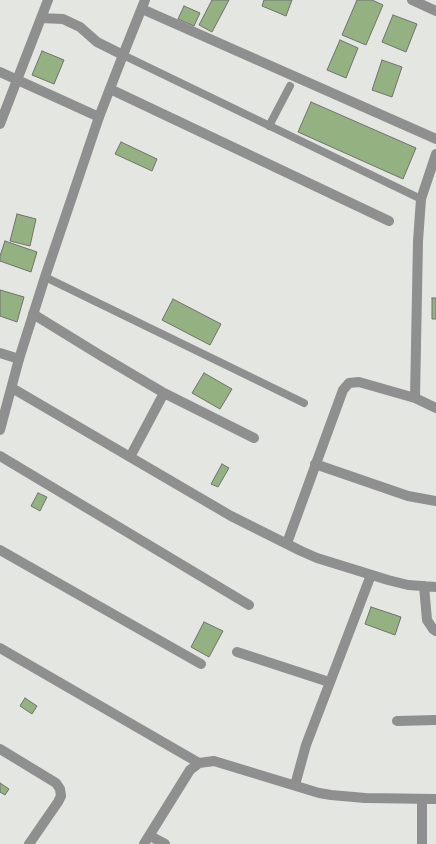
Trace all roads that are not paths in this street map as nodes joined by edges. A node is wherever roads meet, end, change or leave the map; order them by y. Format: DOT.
graph roads {
  1 [pos="48,0"];
  2 [pos="412,0"];
  3 [pos="144,5"];
  4 [pos="436,11"];
  5 [pos="41,18"];
  6 [pos="123,55"];
  7 [pos="0,72"];
  8 [pos="17,79"];
  9 [pos="290,86"];
  10 [pos="110,89"];
  11 [pos="100,117"];
  12 [pos="0,124"];
  13 [pos="270,126"];
  14 [pos="436,139"];
  15 [pos="436,154"];
  16 [pos="421,199"];
  17 [pos="389,221"];
  18 [pos="45,278"];
  19 [pos="33,314"];
  20 [pos="0,353"];
  21 [pos="20,359"];
  22 [pos="12,388"];
  23 [pos="164,393"];
  24 [pos="415,398"];
  25 [pos="304,403"];
  26 [pos="436,408"];
  27 [pos="0,430"];
  28 [pos="254,438"];
  29 [pos="0,456"];
  30 [pos="130,457"];
  31 [pos="315,464"];
  32 [pos="436,501"];
  33 [pos="286,543"];
  34 [pos="0,550"];
  35 [pos="371,575"];
  36 [pos="424,586"];
  37 [pos="436,587"];
  38 [pos="248,605"];
  39 [pos="436,631"];
  40 [pos="0,648"];
  41 [pos="237,652"];
  42 [pos="201,664"];
  43 [pos="330,682"];
  44 [pos="436,720"];
  45 [pos="397,721"];
  46 [pos="0,749"];
  47 [pos="199,763"];
  48 [pos="295,785"];
  49 [pos="422,799"];
  50 [pos="436,799"];
  51 [pos="147,840"];
  52 [pos="29,844"];
  53 [pos="165,844"];
  54 [pos="422,844"];
  1 -- 5 [label="street"];
  2 -- 4 [label="street"];
  3 -- 6 [label="street"];
  3 -- 14 [label="street"];
  5 -- 6 [label="street"];
  5 -- 8 [label="street"];
  6 -- 10 [label="street"];
  6 -- 13 [label="lane"];
  7 -- 8 [label="street"];
  8 -- 11 [label="street"];
  8 -- 12 [label="street"];
  9 -- 13 [label="lane"];
  10 -- 11 [label="street"];
  10 -- 17 [label="street"];
  11 -- 18 [label="street"];
  13 -- 16 [label="lane"];
  15 -- 16 [label="street"];
  16 -- 24 [label="street"];
  18 -- 19 [label="street"];
  18 -- 25 [label="lane"];
  19 -- 21 [label="street"];
  19 -- 23 [label="street"];
  20 -- 21 [label="street"];
  21 -- 22 [label="street"];
  22 -- 27 [label="street"];
  22 -- 30 [label="street"];
  23 -- 28 [label="street"];
  23 -- 30 [label="street"];
  24 -- 26 [label="street"];
  24 -- 31 [label="street"];
  29 -- 38 [label="street"];
  30 -- 33 [label="street"];
  31 -- 32 [label="street"];
  31 -- 33 [label="street"];
  33 -- 35 [label="street"];
  34 -- 42 [label="street"];
  35 -- 36 [label="street"];
  35 -- 43 [label="street"];
  36 -- 37 [label="street"];
  36 -- 39 [label="street"];
  40 -- 47 [label="street"];
  41 -- 43 [label="street"];
  43 -- 48 [label="street"];
  44 -- 45 [label="street"];
  46 -- 52 [label="street"];
  47 -- 48 [label="street"];
  47 -- 51 [label="street"];
  48 -- 49 [label="street"];
  49 -- 50 [label="street"];
  49 -- 54 [label="street"];
  51 -- 53 [label="street"];
}
